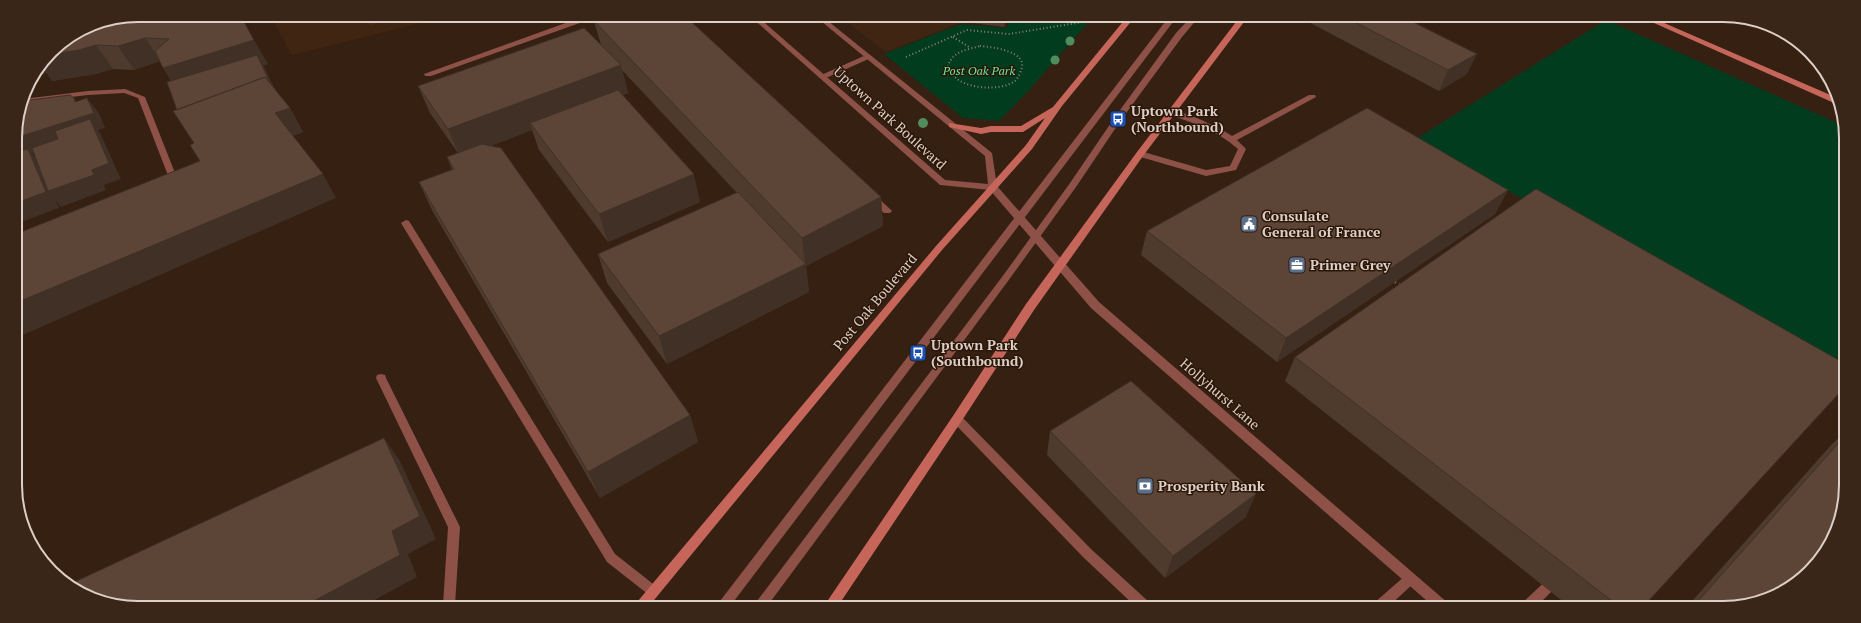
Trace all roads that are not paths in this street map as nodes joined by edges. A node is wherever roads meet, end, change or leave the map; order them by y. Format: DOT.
graph roads {
  1 [pos="577,22"];
  2 [pos="760,22"];
  3 [pos="825,22"];
  4 [pos="1127,22"];
  5 [pos="1169,22"];
  6 [pos="1190,22"];
  7 [pos="1240,22"];
  8 [pos="1656,22"];
  9 [pos="869,57"];
  10 [pos="428,74"];
  11 [pos="823,76"];
  12 [pos="1312,97"];
  13 [pos="1832,99"];
  14 [pos="29,100"];
  15 [pos="1059,104"];
  16 [pos="1173,113"];
  17 [pos="952,125"];
  18 [pos="1232,139"];
  19 [pos="1140,154"];
  20 [pos="994,187"];
  21 [pos="864,189"];
  22 [pos="166,190"];
  23 [pos="887,211"];
  24 [pos="1020,218"];
  25 [pos="406,223"];
  26 [pos="1036,236"];
  27 [pos="1061,266"];
  28 [pos="381,378"];
  29 [pos="957,419"];
  30 [pos="1555,569"];
  31 [pos="1542,574"];
  32 [pos="1410,579"];
  33 [pos="1560,588"];
  34 [pos="653,591"];
  35 [pos="449,601"];
  36 [pos="645,601"];
  37 [pos="727,601"];
  38 [pos="764,601"];
  39 [pos="833,601"];
  40 [pos="1139,601"];
  41 [pos="1386,601"];
  42 [pos="1436,601"];
  43 [pos="1533,601"];
  1 -- 10 [label="street"];
  2 -- 11 [label="street, Uptown Park Boulevard"];
  3 -- 9 [label="street"];
  4 -- 15 [label="main road, Post Oak Boulevard"];
  5 -- 24 [label="street"];
  6 -- 26 [label="street"];
  7 -- 16 [label="main road"];
  8 -- 13 [label="main road"];
  9 -- 11 [label="street"];
  9 -- 17 [label="street"];
  11 -- 20 [label="street, Uptown Park Boulevard"];
  12 -- 18 [label="street"];
  14 -- 22 [label="street"];
  15 -- 17 [label="main road"];
  15 -- 20 [label="main road, Post Oak Boulevard"];
  16 -- 18 [label="street"];
  16 -- 19 [label="main road"];
  17 -- 20 [label="street"];
  18 -- 19 [label="street"];
  19 -- 27 [label="main road"];
  20 -- 24 [label="street, Hollyhurst Lane"];
  20 -- 34 [label="main road, Post Oak Boulevard"];
  21 -- 23 [label="street"];
  24 -- 26 [label="street, Hollyhurst Lane"];
  24 -- 37 [label="street"];
  25 -- 34 [label="street"];
  26 -- 27 [label="street, Hollyhurst Lane"];
  26 -- 38 [label="street"];
  27 -- 29 [label="main road"];
  27 -- 32 [label="street, Hollyhurst Lane"];
  28 -- 35 [label="street"];
  29 -- 39 [label="main road"];
  29 -- 40 [label="street"];
  30 -- 43 [label="street"];
  31 -- 33 [label="street"];
  32 -- 41 [label="street"];
  32 -- 42 [label="street, Hollyhurst Lane"];
  34 -- 36 [label="main road, Post Oak Boulevard"];
}
